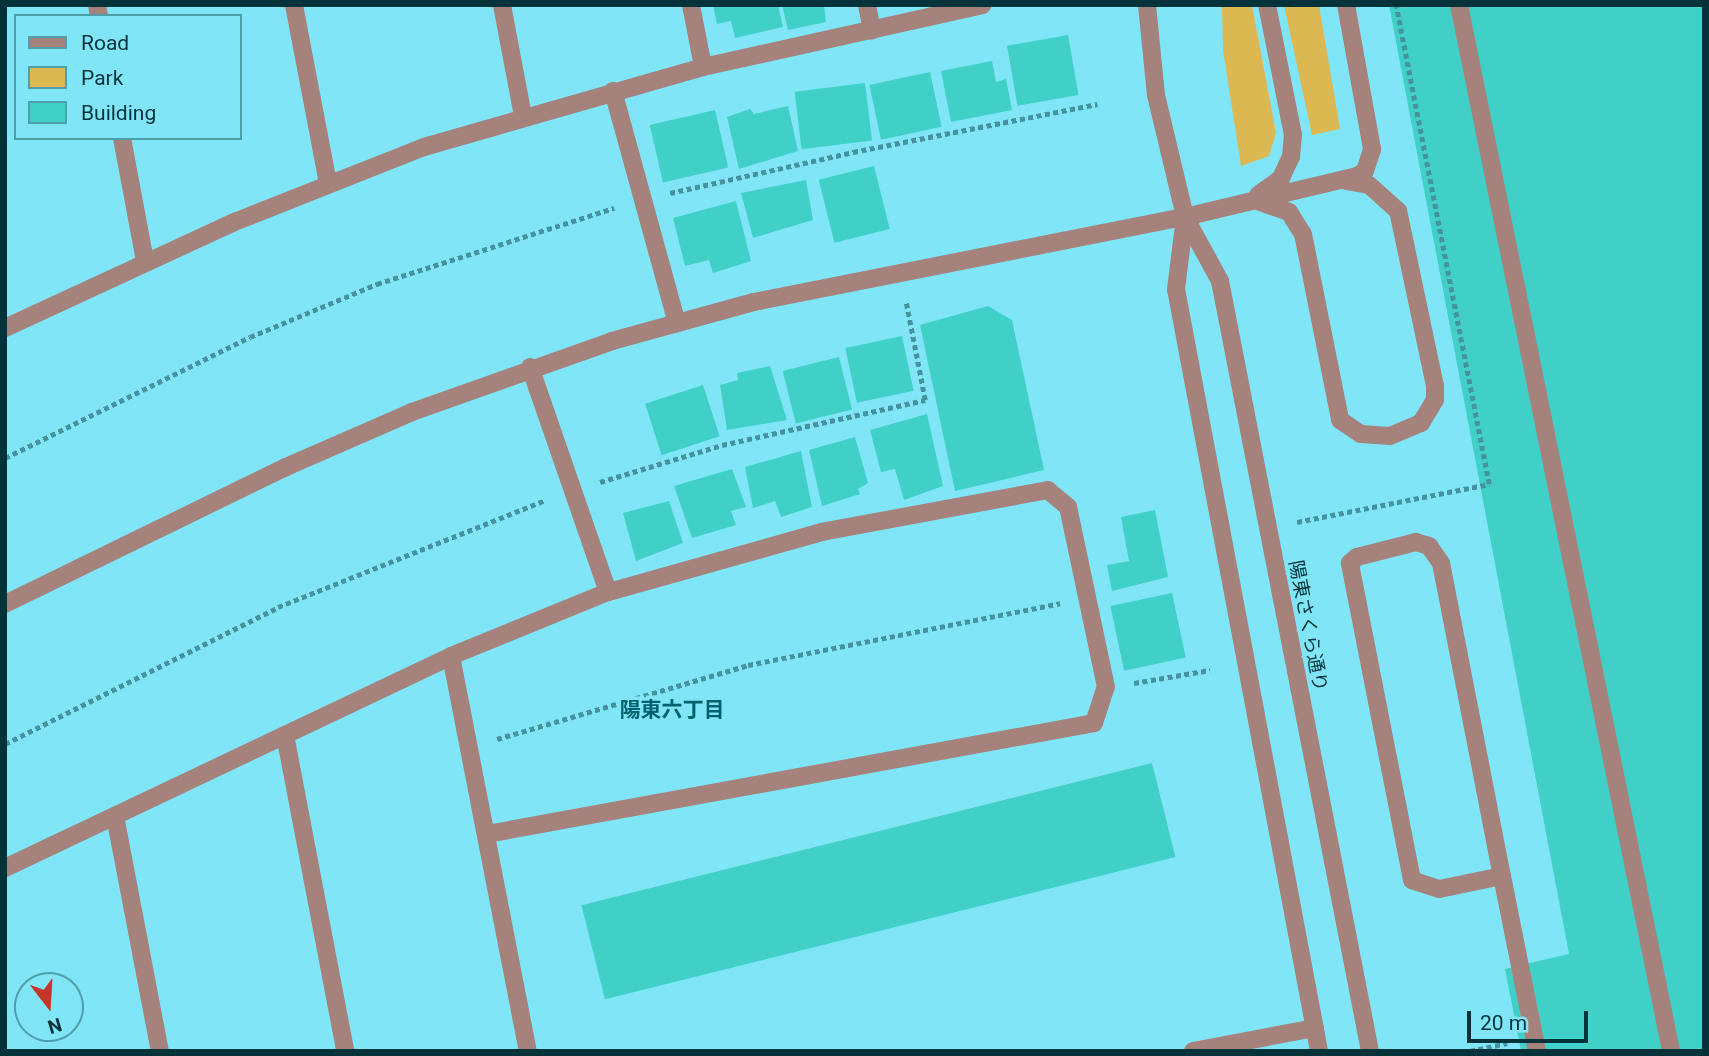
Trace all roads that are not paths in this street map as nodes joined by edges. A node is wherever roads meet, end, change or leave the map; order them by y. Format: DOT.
graph roads {
  1 [pos="294,5"];
  2 [pos="502,5"];
  3 [pos="691,5"];
  4 [pos="867,5"];
  5 [pos="982,5"];
  6 [pos="1147,5"];
  7 [pos="1268,5"];
  8 [pos="1346,5"];
  9 [pos="1459,5"];
  10 [pos="872,31"];
  11 [pos="703,67"];
  12 [pos="613,91"];
  13 [pos="523,116"];
  14 [pos="122,140"];
  15 [pos="1339,181"];
  16 [pos="328,183"];
  17 [pos="1249,201"];
  18 [pos="1185,217"];
  19 [pos="145,261"];
  20 [pos="677,323"];
  21 [pos="5,328"];
  22 [pos="530,367"];
  23 [pos="608,593"];
  24 [pos="5,604"];
  25 [pos="451,656"];
  26 [pos="285,735"];
  27 [pos="115,816"];
  28 [pos="488,834"];
  29 [pos="5,868"];
  30 [pos="1503,876"];
  31 [pos="1315,1028"];
  32 [pos="160,1051"];
  33 [pos="345,1051"];
  34 [pos="528,1051"];
  35 [pos="1193,1051"];
  36 [pos="1319,1051"];
  37 [pos="1370,1051"];
  38 [pos="1536,1051"];
  39 [pos="1671,1051"];
  1 -- 16 [label="street"];
  2 -- 13 [label="street"];
  3 -- 11 [label="street"];
  4 -- 10 [label="street"];
  5 -- 10 [label="street"];
  6 -- 18 [label="street, 陽東さくら通り"];
  7 -- 17 [label="street"];
  8 -- 15 [label="street"];
  9 -- 39 [label="street"];
  10 -- 11 [label="street"];
  11 -- 12 [label="street"];
  12 -- 13 [label="street"];
  12 -- 20 [label="street"];
  13 -- 16 [label="street"];
  14 -- 19 [label="street"];
  15 -- 17 [label="street"];
  15 -- 17 [label="street"];
  16 -- 19 [label="street"];
  17 -- 18 [label="street"];
  18 -- 20 [label="street"];
  18 -- 31 [label="street, 陽東さくら通り"];
  18 -- 37 [label="street, 陽東さくら通り"];
  19 -- 21 [label="street"];
  20 -- 22 [label="street"];
  22 -- 23 [label="street"];
  22 -- 24 [label="street"];
  23 -- 25 [label="street"];
  23 -- 28 [label="street"];
  25 -- 26 [label="street"];
  25 -- 28 [label="street"];
  26 -- 27 [label="street"];
  26 -- 33 [label="street"];
  27 -- 29 [label="street"];
  27 -- 32 [label="street"];
  28 -- 34 [label="street"];
  30 -- 30 [label="street"];
  30 -- 38 [label="street"];
  31 -- 35 [label="street"];
  31 -- 36 [label="street, 陽東さくら通り"];
}
